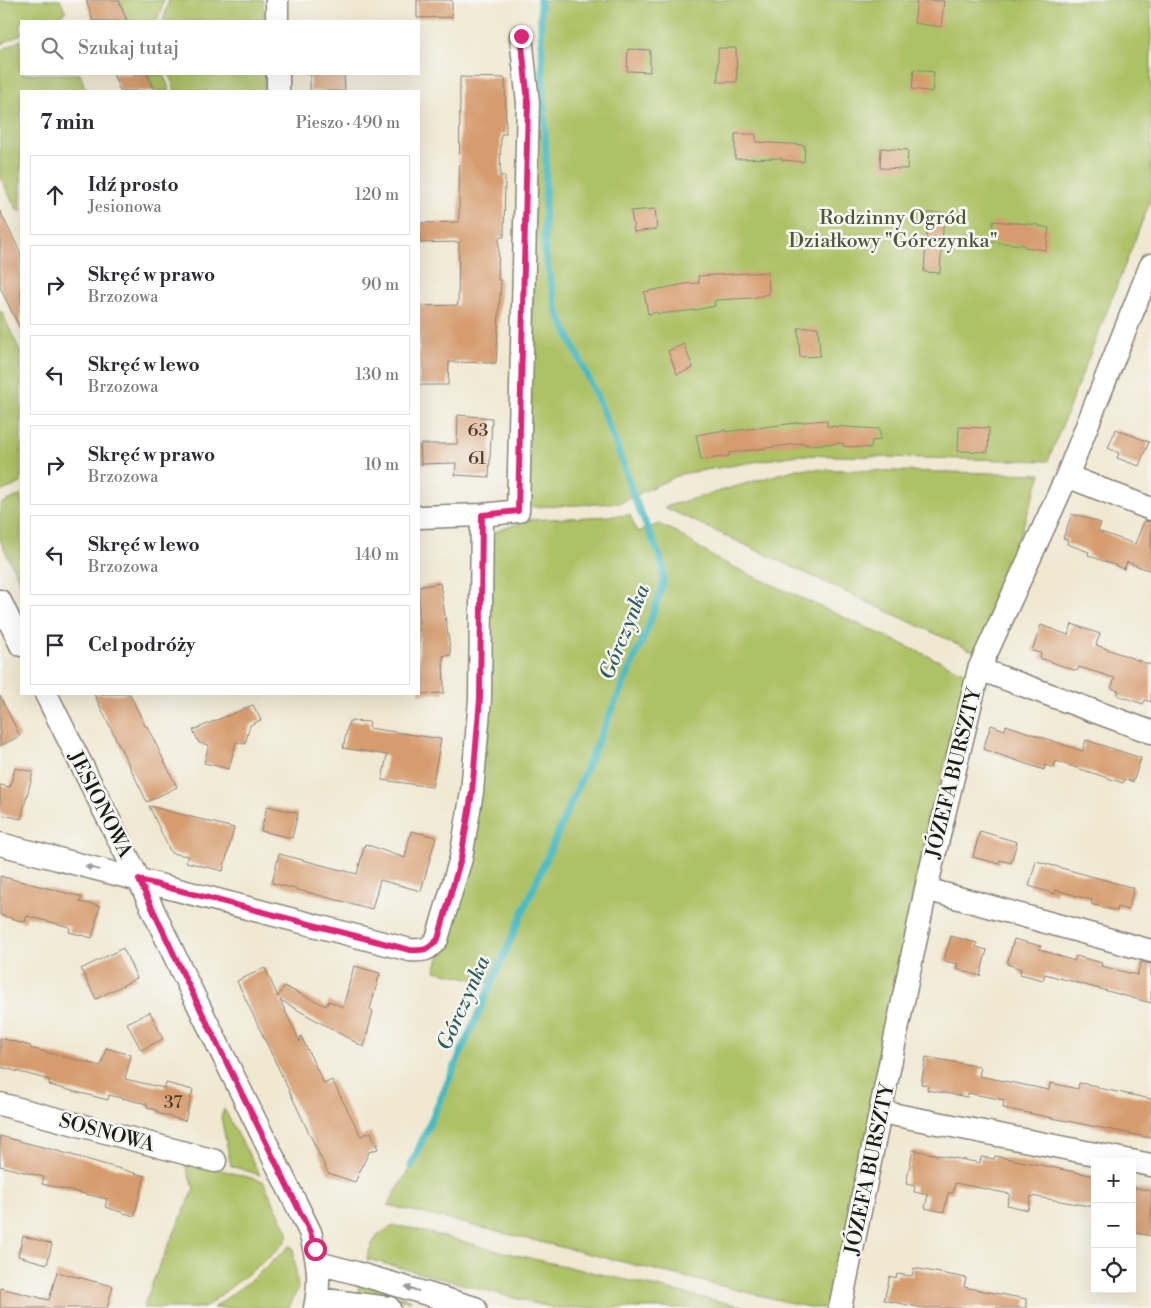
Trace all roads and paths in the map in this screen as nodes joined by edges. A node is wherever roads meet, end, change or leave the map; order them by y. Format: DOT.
graph roads {
  1 [pos="277,0"];
  2 [pos="277,20"];
  3 [pos="521,36"];
  4 [pos="278,75"];
  5 [pos="278,90"];
  6 [pos="1151,265"];
  7 [pos="1147,288"];
  8 [pos="1067,476"];
  9 [pos="1151,508"];
  10 [pos="482,515"];
  11 [pos="420,517"];
  12 [pos="0,601"];
  13 [pos="20,643"];
  14 [pos="978,669"];
  15 [pos="46,695"];
  16 [pos="1151,732"];
  17 [pos="0,844"];
  18 [pos="139,880"];
  19 [pos="926,889"];
  20 [pos="1151,951"];
  21 [pos="0,1104"];
  22 [pos="881,1112"];
  23 [pos="215,1160"];
  24 [pos="1151,1165"];
  25 [pos="318,1263"];
  26 [pos="316,1303"];
  27 [pos="389,1308"];
  28 [pos="475,1308"];
  29 [pos="840,1308"];
  1 -- 2 [label="street"];
  3 -- 10 [label="street"];
  4 -- 5 [label="street"];
  6 -- 7 [label="street, JÓZEFA BURSZTY"];
  7 -- 8 [label="street, JÓZEFA BURSZTY"];
  8 -- 9 [label="street"];
  8 -- 14 [label="street, JÓZEFA BURSZTY"];
  10 -- 11 [label="street"];
  10 -- 18 [label="street"];
  12 -- 13 [label="street"];
  14 -- 16 [label="street"];
  14 -- 19 [label="street, JÓZEFA BURSZTY"];
  15 -- 18 [label="street, JESIONOWA"];
  18 -- 17 [label="street, one-way"];
  18 -- 25 [label="street, JESIONOWA"];
  19 -- 20 [label="street"];
  19 -- 22 [label="street, JÓZEFA BURSZTY"];
  21 -- 23 [label="street, SOSNOWA"];
  22 -- 24 [label="street"];
  22 -- 29 [label="street, JÓZEFA BURSZTY"];
  25 -- 26 [label="street, JESIONOWA"];
  28 -- 25 [label="street, one-way"];
  26 -- 27 [label="street"];
}
